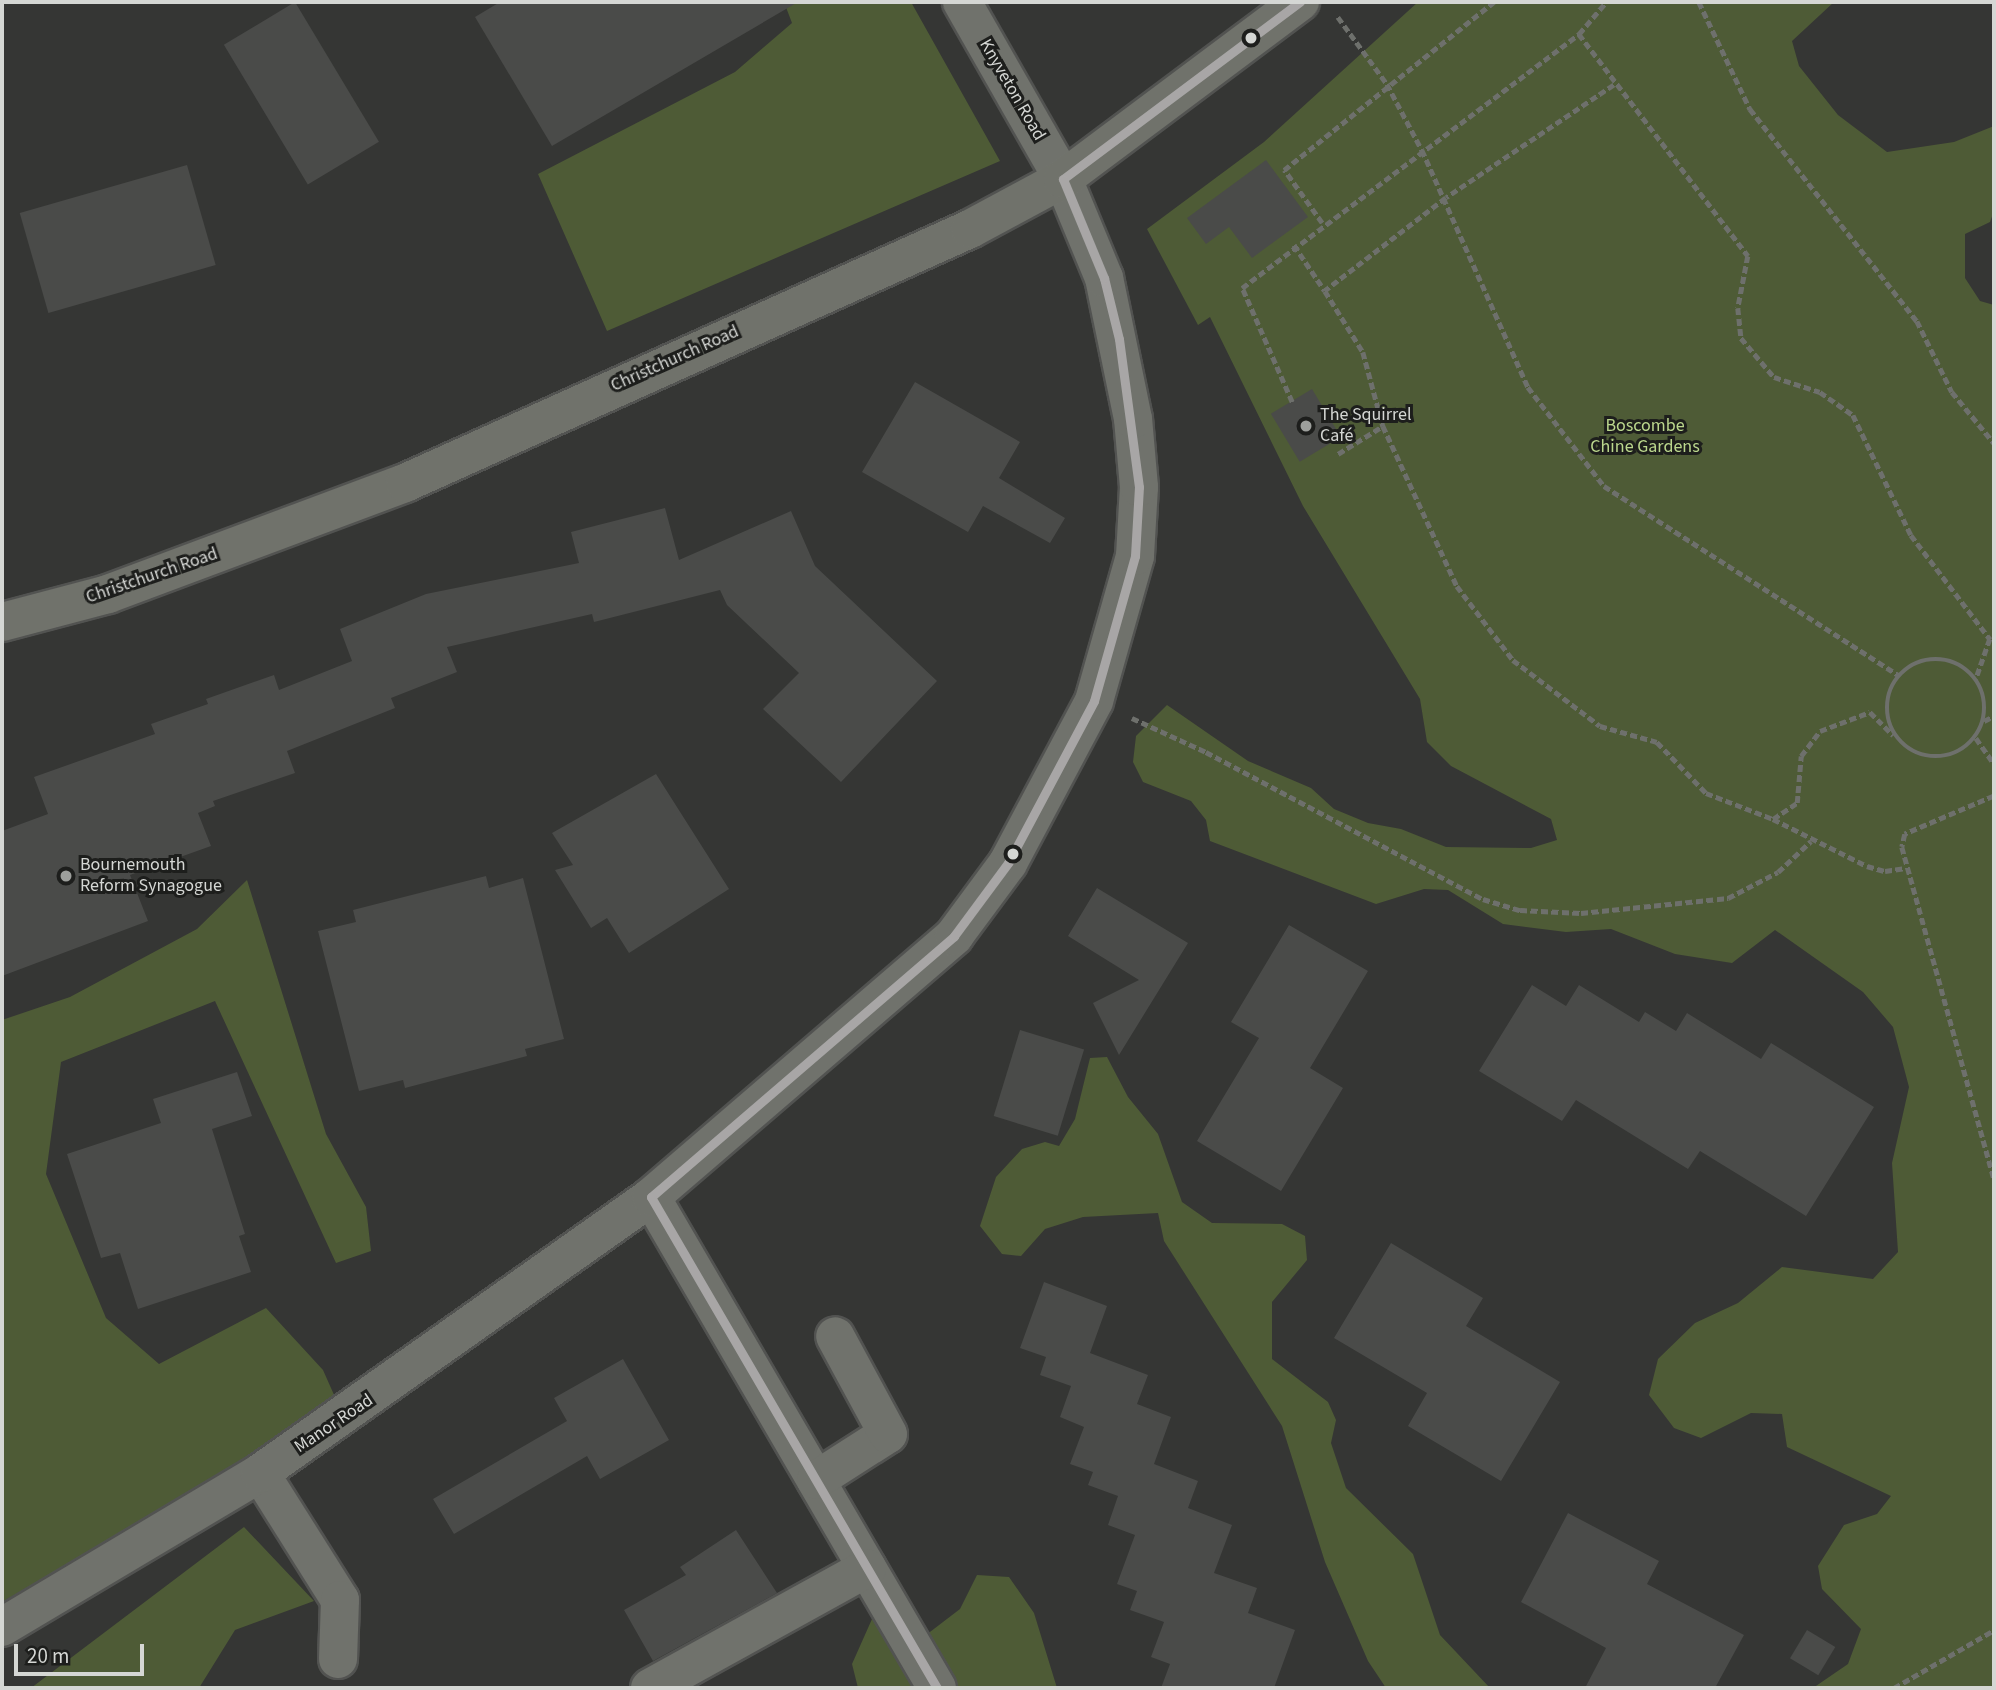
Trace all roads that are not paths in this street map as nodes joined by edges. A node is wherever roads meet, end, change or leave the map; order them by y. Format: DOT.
graph roads {
  1 [pos="962,2"];
  2 [pos="1317,7"];
  3 [pos="1063,178"];
  4 [pos="2,622"];
  5 [pos="651,1197"];
  6 [pos="835,1336"];
  7 [pos="260,1473"];
  8 [pos="816,1480"];
  9 [pos="867,1568"];
  10 [pos="2,1627"];
  11 [pos="338,1658"];
  12 [pos="650,1688"];
  13 [pos="937,1688"];
  1 -- 3 [label="street, Knyveton Road"];
  2 -- 3 [label="main road, Christchurch Road"];
  3 -- 4 [label="main road, Christchurch Road"];
  3 -- 5 [label="street, Manor Road"];
  5 -- 7 [label="street, Manor Road"];
  5 -- 8 [label="street"];
  6 -- 8 [label="street"];
  7 -- 10 [label="street, Manor Road"];
  7 -- 11 [label="street"];
  8 -- 9 [label="street"];
  9 -- 12 [label="street"];
  9 -- 13 [label="street"];
}
